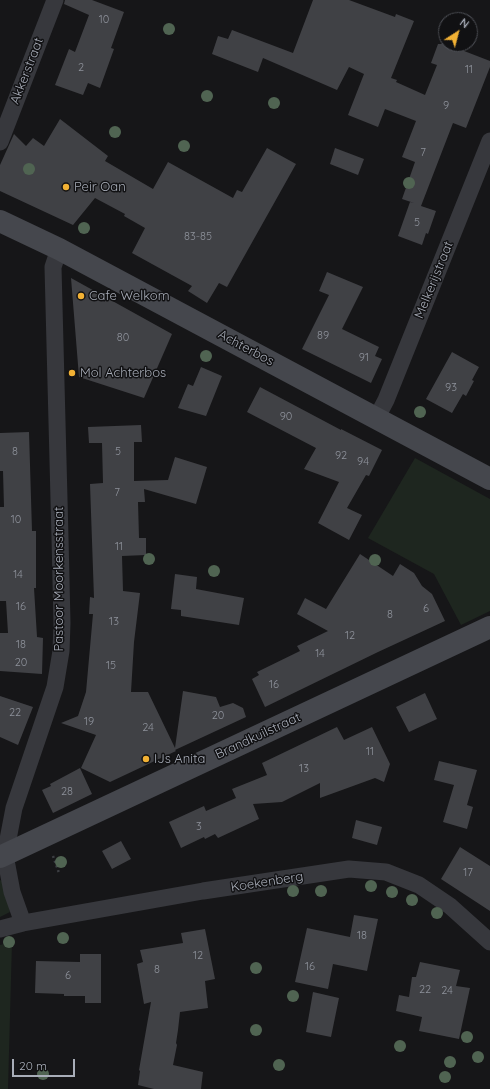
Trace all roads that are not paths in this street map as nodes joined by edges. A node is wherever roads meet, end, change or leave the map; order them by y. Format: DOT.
graph roads {
  1 [pos="55,0"];
  2 [pos="490,141"];
  3 [pos="0,142"];
  4 [pos="0,221"];
  5 [pos="59,249"];
  6 [pos="376,419"];
  7 [pos="490,479"];
  8 [pos="490,627"];
  9 [pos="2,856"];
  10 [pos="23,922"];
  11 [pos="0,929"];
  12 [pos="490,942"];
  1 -- 3 [label="street, Akkerstraat"];
  2 -- 6 [label="street, Melkerijstraat"];
  4 -- 5 [label="street, Achterbos"];
  5 -- 6 [label="street, Achterbos"];
  5 -- 9 [label="street, Pastoor Moorkensstraat"];
  6 -- 7 [label="street, Achterbos"];
  8 -- 9 [label="street, Brandkuilstraat"];
  9 -- 10 [label="street, Pastoor Moorkensstraat"];
  10 -- 11 [label="street, Koekenberg"];
  10 -- 12 [label="street, Koekenberg"];
}
